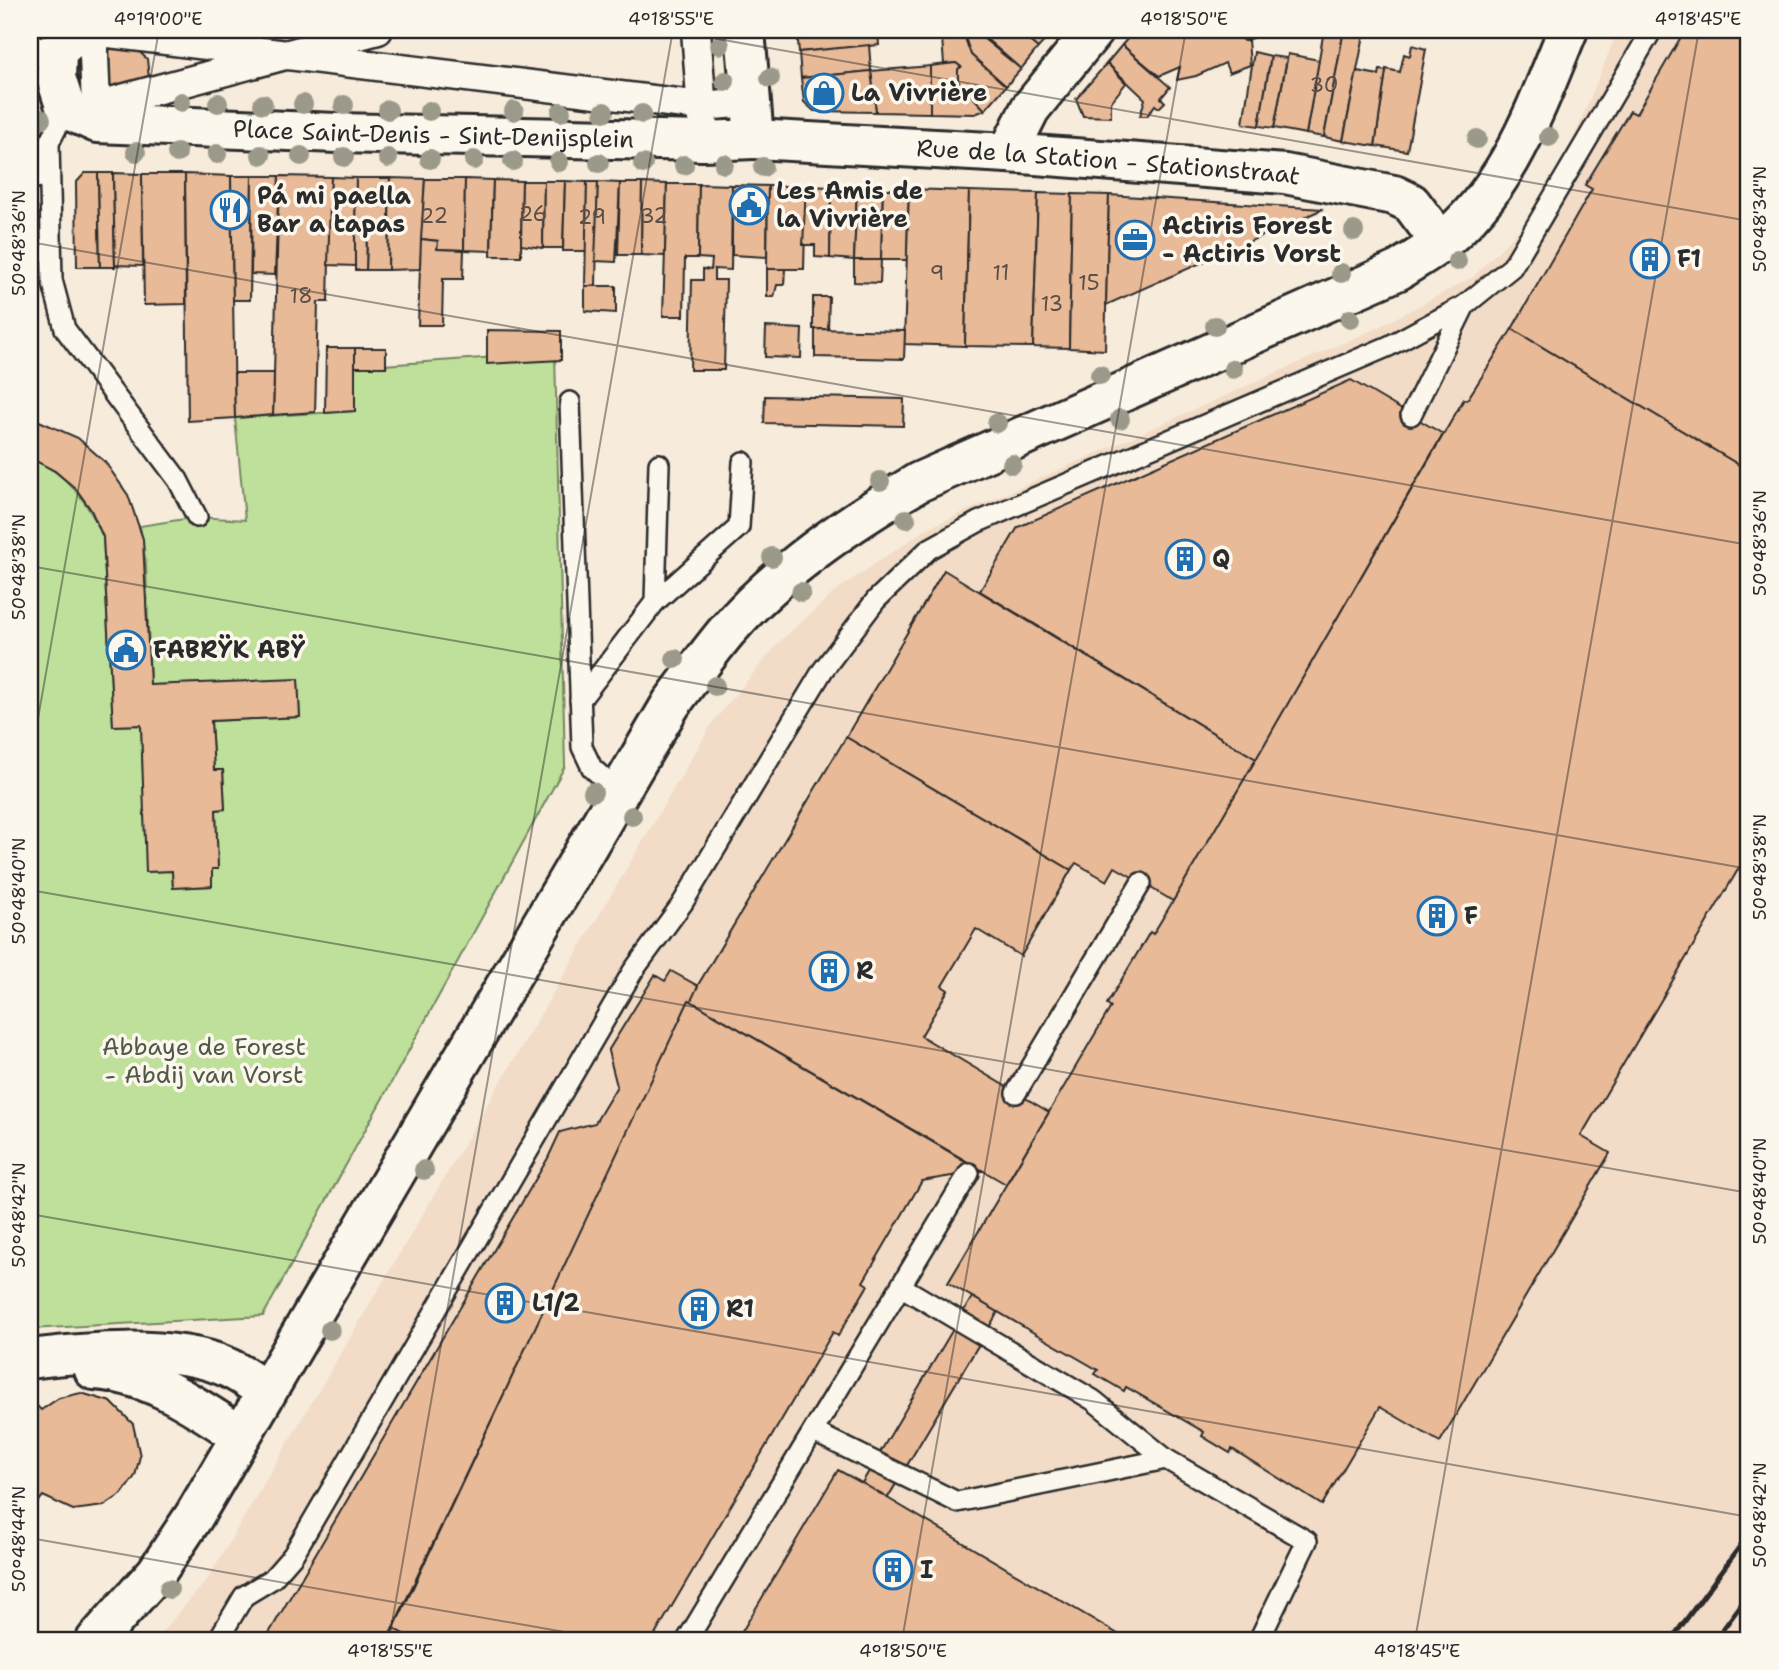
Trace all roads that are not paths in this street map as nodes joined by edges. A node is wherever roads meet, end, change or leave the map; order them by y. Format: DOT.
graph roads {
  1 [pos="378,30"];
  2 [pos="696,30"];
  3 [pos="745,30"];
  4 [pos="1094,30"];
  5 [pos="1568,30"];
  6 [pos="1652,30"];
  7 [pos="56,44"];
  8 [pos="285,55"];
  9 [pos="738,103"];
  10 [pos="66,108"];
  11 [pos="702,116"];
  12 [pos="754,139"];
  13 [pos="1009,153"];
  14 [pos="1441,243"];
  15 [pos="1465,305"];
  16 [pos="570,402"];
  17 [pos="1411,415"];
  18 [pos="743,462"];
  19 [pos="659,464"];
  20 [pos="197,517"];
  21 [pos="656,601"];
  22 [pos="580,700"];
  23 [pos="619,792"];
  24 [pos="1142,883"];
  25 [pos="1016,1093"];
  26 [pos="970,1173"];
  27 [pos="902,1287"];
  28 [pos="30,1361"];
  29 [pos="267,1391"];
  30 [pos="814,1432"];
  31 [pos="240,1436"];
  32 [pos="1166,1459"];
  33 [pos="96,1640"];
  34 [pos="218,1640"];
  35 [pos="687,1640"];
  36 [pos="1259,1640"];
  1 -- 8 [label="street"];
  2 -- 11 [label="street"];
  3 -- 12 [label="main road"];
  4 -- 13 [label="main road"];
  5 -- 14 [label="main road"];
  6 -- 15 [label="lane"];
  7 -- 10 [label="main road"];
  8 -- 8 [label="street"];
  8 -- 11 [label="street"];
  9 -- 11 [label="street"];
  10 -- 12 [label="main road, Place Saint-Denis - Sint-Denijsplein"];
  10 -- 20 [label="lane"];
  12 -- 13 [label="main road, Rue de la Station - Stationstraat"];
  13 -- 14 [label="main road, Rue de la Station - Stationstraat"];
  14 -- 23 [label="main road"];
  15 -- 17 [label="lane"];
  15 -- 34 [label="lane"];
  16 -- 22 [label="lane"];
  18 -- 21 [label="lane"];
  19 -- 21 [label="lane"];
  21 -- 22 [label="lane"];
  22 -- 23 [label="lane"];
  23 -- 29 [label="main road"];
  24 -- 25 [label="lane"];
  26 -- 27 [label="lane"];
  27 -- 30 [label="lane"];
  27 -- 32 [label="lane"];
  28 -- 29 [label="main road"];
  28 -- 31 [label="main road"];
  29 -- 31 [label="main road"];
  30 -- 32 [label="lane"];
  30 -- 35 [label="lane"];
  31 -- 33 [label="main road"];
  32 -- 36 [label="lane"];
}
